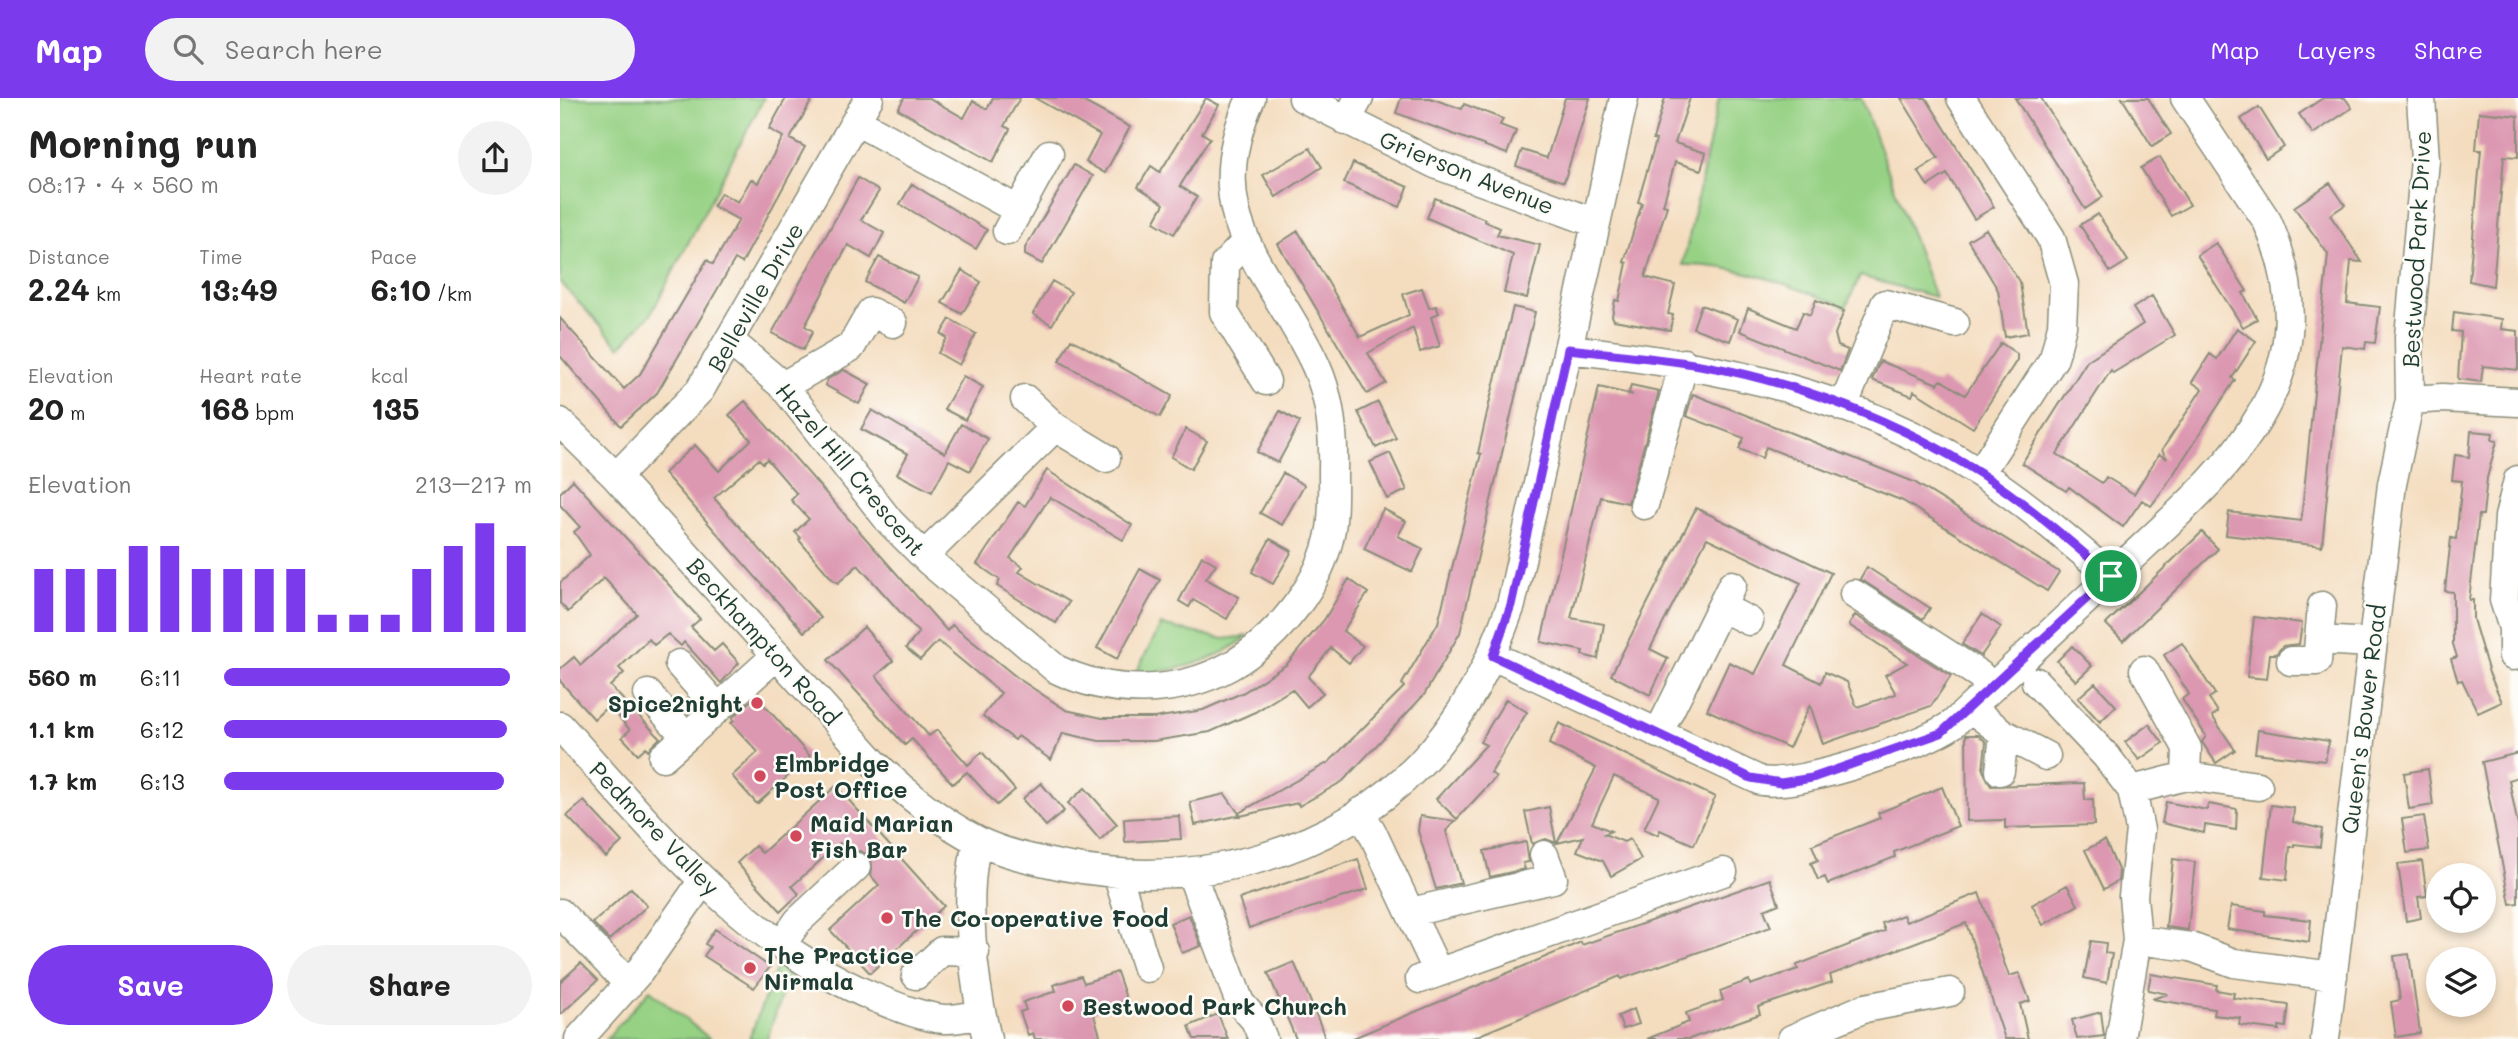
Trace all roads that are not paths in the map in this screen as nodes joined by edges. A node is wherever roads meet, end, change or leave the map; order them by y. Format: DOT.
graph roads {
  1 [pos="1251,98"];
  2 [pos="1303,98"];
  3 [pos="1624,98"];
  4 [pos="1961,98"];
  5 [pos="2185,98"];
  6 [pos="2421,98"];
  7 [pos="863,109"];
  8 [pos="1353,110"];
  9 [pos="1048,155"];
  10 [pos="1596,223"];
  11 [pos="1244,244"];
  12 [pos="893,323"];
  13 [pos="1955,323"];
  14 [pos="730,341"];
  15 [pos="1568,349"];
  16 [pos="1685,363"];
  17 [pos="1266,382"];
  18 [pos="783,386"];
  19 [pos="1025,399"];
  20 [pos="2410,400"];
  21 [pos="2518,402"];
  22 [pos="1843,407"];
  23 [pos="560,422"];
  24 [pos="1055,427"];
  25 [pos="1106,458"];
  26 [pos="1980,473"];
  27 [pos="616,477"];
  28 [pos="2518,480"];
  29 [pos="1644,506"];
  30 [pos="924,555"];
  31 [pos="2111,576"];
  32 [pos="1854,594"];
  33 [pos="2322,606"];
  34 [pos="1748,621"];
  35 [pos="2516,627"];
  36 [pos="2319,640"];
  37 [pos="2371,643"];
  38 [pos="777,655"];
  39 [pos="1493,656"];
  40 [pos="2513,656"];
  41 [pos="2291,661"];
  42 [pos="679,664"];
  43 [pos="2144,670"];
  44 [pos="2036,682"];
  45 [pos="1991,688"];
  46 [pos="648,694"];
  47 [pos="719,708"];
  48 [pos="1970,708"];
  49 [pos="560,726"];
  50 [pos="1658,734"];
  51 [pos="2004,734"];
  52 [pos="686,737"];
  53 [pos="2046,756"];
  54 [pos="663,757"];
  55 [pos="2000,771"];
  56 [pos="2186,776"];
  57 [pos="2258,786"];
  58 [pos="2132,790"];
  59 [pos="1360,812"];
  60 [pos="978,841"];
  61 [pos="1544,855"];
  62 [pos="856,867"];
  63 [pos="1723,872"];
  64 [pos="1191,873"];
  65 [pos="1117,874"];
  66 [pos="702,882"];
  67 [pos="560,913"];
  68 [pos="1413,916"];
  69 [pos="2137,940"];
  70 [pos="782,944"];
  71 [pos="975,952"];
  72 [pos="1147,968"];
  73 [pos="916,975"];
  74 [pos="2333,975"];
  75 [pos="629,984"];
  76 [pos="1935,1003"];
  77 [pos="984,1027"];
  78 [pos="579,1039"];
  79 [pos="1263,1039"];
  80 [pos="1792,1039"];
  81 [pos="2120,1039"];
  82 [pos="2325,1039"];
  1 -- 11 [label="street, Hazel Hill Crescent"];
  2 -- 8 [label="street, Grierson Avenue"];
  3 -- 10 [label="street, Beckhampton Road"];
  4 -- 26 [label="street"];
  5 -- 31 [label="street"];
  6 -- 20 [label="street, Bestwood Park Drive"];
  7 -- 9 [label="street"];
  7 -- 14 [label="street, Belleville Drive"];
  8 -- 10 [label="street, Grierson Avenue"];
  10 -- 15 [label="street, Beckhampton Road"];
  11 -- 17 [label="street"];
  11 -- 30 [label="street, Hazel Hill Crescent"];
  12 -- 18 [label="street"];
  13 -- 22 [label="street"];
  14 -- 18 [label="street, Hazel Hill Crescent"];
  14 -- 27 [label="street, Belleville Drive"];
  15 -- 16 [label="street"];
  15 -- 39 [label="street, Beckhampton Road"];
  16 -- 22 [label="street"];
  16 -- 29 [label="street"];
  18 -- 30 [label="street, Hazel Hill Crescent"];
  19 -- 24 [label="street"];
  20 -- 21 [label="street"];
  20 -- 37 [label="street, Queen's Bower Road"];
  22 -- 26 [label="street"];
  23 -- 27 [label="street, Beckhampton Road"];
  24 -- 25 [label="street"];
  24 -- 30 [label="street"];
  26 -- 31 [label="street"];
  27 -- 38 [label="street, Beckhampton Road"];
  28 -- 35 [label="street"];
  31 -- 45 [label="street"];
  32 -- 45 [label="street"];
  33 -- 36 [label="street"];
  34 -- 50 [label="street"];
  35 -- 40 [label="street"];
  36 -- 37 [label="street"];
  36 -- 41 [label="street"];
  37 -- 74 [label="street, Queen's Bower Road"];
  38 -- 47 [label="street"];
  38 -- 60 [label="street, Beckhampton Road"];
  39 -- 50 [label="street"];
  39 -- 59 [label="street, Beckhampton Road"];
  42 -- 47 [label="street"];
  43 -- 56 [label="street"];
  44 -- 58 [label="street"];
  45 -- 48 [label="street"];
  46 -- 52 [label="street"];
  47 -- 52 [label="street"];
  48 -- 50 [label="street"];
  48 -- 51 [label="street"];
  49 -- 66 [label="street, Pedmore Valley"];
  51 -- 53 [label="street"];
  51 -- 55 [label="street"];
  52 -- 54 [label="street"];
  56 -- 57 [label="street"];
  56 -- 58 [label="street"];
  58 -- 69 [label="street"];
  59 -- 64 [label="street, Beckhampton Road"];
  59 -- 68 [label="street"];
  60 -- 65 [label="street, Beckhampton Road"];
  60 -- 71 [label="street"];
  61 -- 68 [label="street"];
  62 -- 70 [label="street"];
  63 -- 68 [label="street"];
  64 -- 65 [label="street, Beckhampton Road"];
  64 -- 79 [label="street"];
  65 -- 72 [label="street"];
  66 -- 70 [label="street, Pedmore Valley"];
  66 -- 75 [label="street"];
  67 -- 75 [label="street"];
  69 -- 74 [label="street"];
  69 -- 81 [label="street"];
  70 -- 77 [label="street, Pedmore Valley"];
  71 -- 73 [label="street"];
  71 -- 77 [label="street"];
  74 -- 82 [label="street, Queen's Bower Road"];
  75 -- 78 [label="street"];
  76 -- 80 [label="street"];
}
